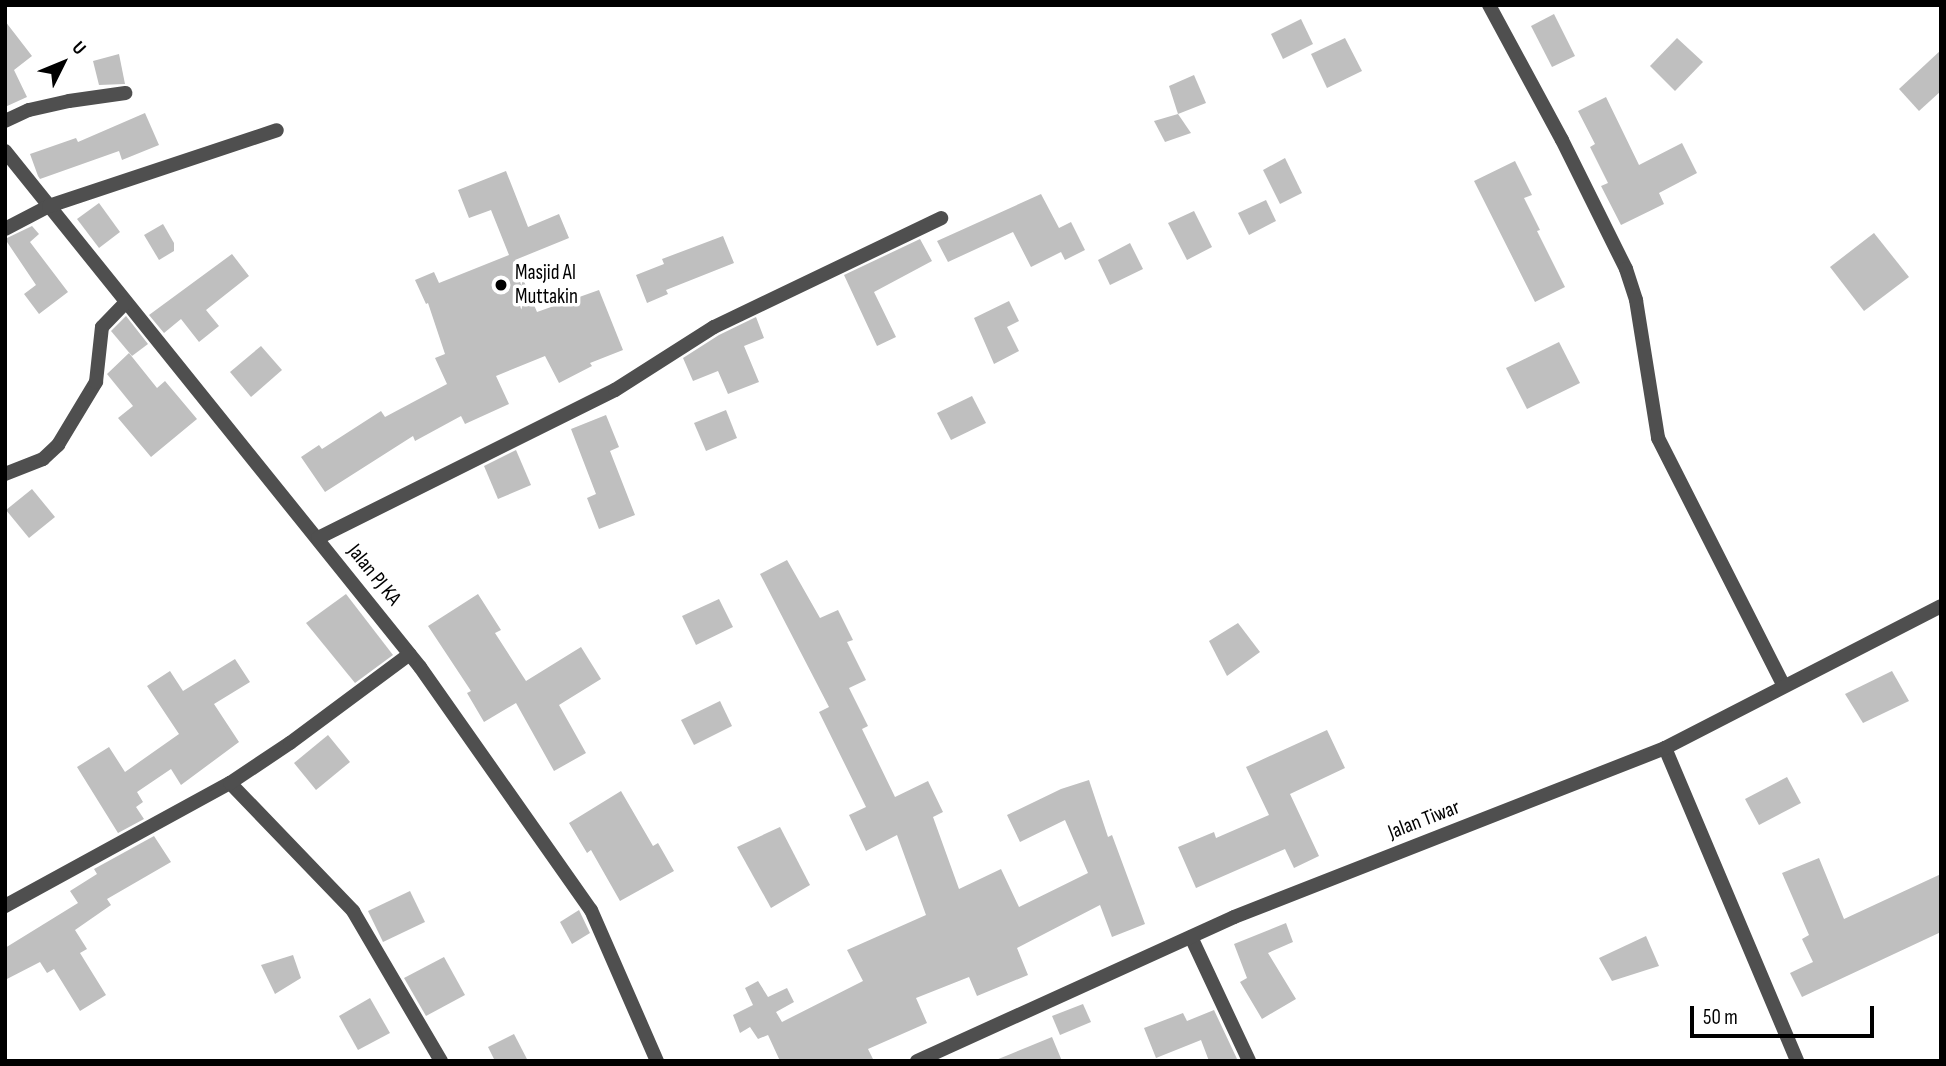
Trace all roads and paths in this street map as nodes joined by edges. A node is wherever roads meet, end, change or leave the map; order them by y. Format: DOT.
graph roads {
  1 [pos="1489,5"];
  2 [pos="125,93"];
  3 [pos="5,121"];
  4 [pos="277,130"];
  5 [pos="5,151"];
  6 [pos="49,206"];
  7 [pos="941,218"];
  8 [pos="5,229"];
  9 [pos="125,303"];
  10 [pos="5,474"];
  11 [pos="317,538"];
  12 [pos="1941,606"];
  13 [pos="410,654"];
  14 [pos="1784,686"];
  15 [pos="1665,748"];
  16 [pos="230,783"];
  17 [pos="5,906"];
  18 [pos="1191,937"];
  19 [pos="441,1061"];
  20 [pos="657,1061"];
  21 [pos="917,1061"];
  22 [pos="1249,1061"];
  23 [pos="1797,1061"];
  1 -- 14 [label="street"];
  2 -- 3 [label="street"];
  4 -- 6 [label="street"];
  5 -- 6 [label="street, Jalan PJ KA"];
  6 -- 8 [label="street"];
  6 -- 9 [label="street, Jalan PJ KA"];
  7 -- 11 [label="street"];
  9 -- 10 [label="street"];
  9 -- 11 [label="street, Jalan PJ KA"];
  11 -- 13 [label="street, Jalan PJ KA"];
  12 -- 14 [label="street, Jalan Tiwar"];
  13 -- 16 [label="street"];
  13 -- 20 [label="street, Jalan PJ KA"];
  14 -- 15 [label="street, Jalan Tiwar"];
  15 -- 18 [label="street, Jalan Tiwar"];
  15 -- 23 [label="street"];
  16 -- 17 [label="street"];
  16 -- 19 [label="street"];
  18 -- 21 [label="street, Jalan Tiwar"];
  18 -- 22 [label="street"];
}
